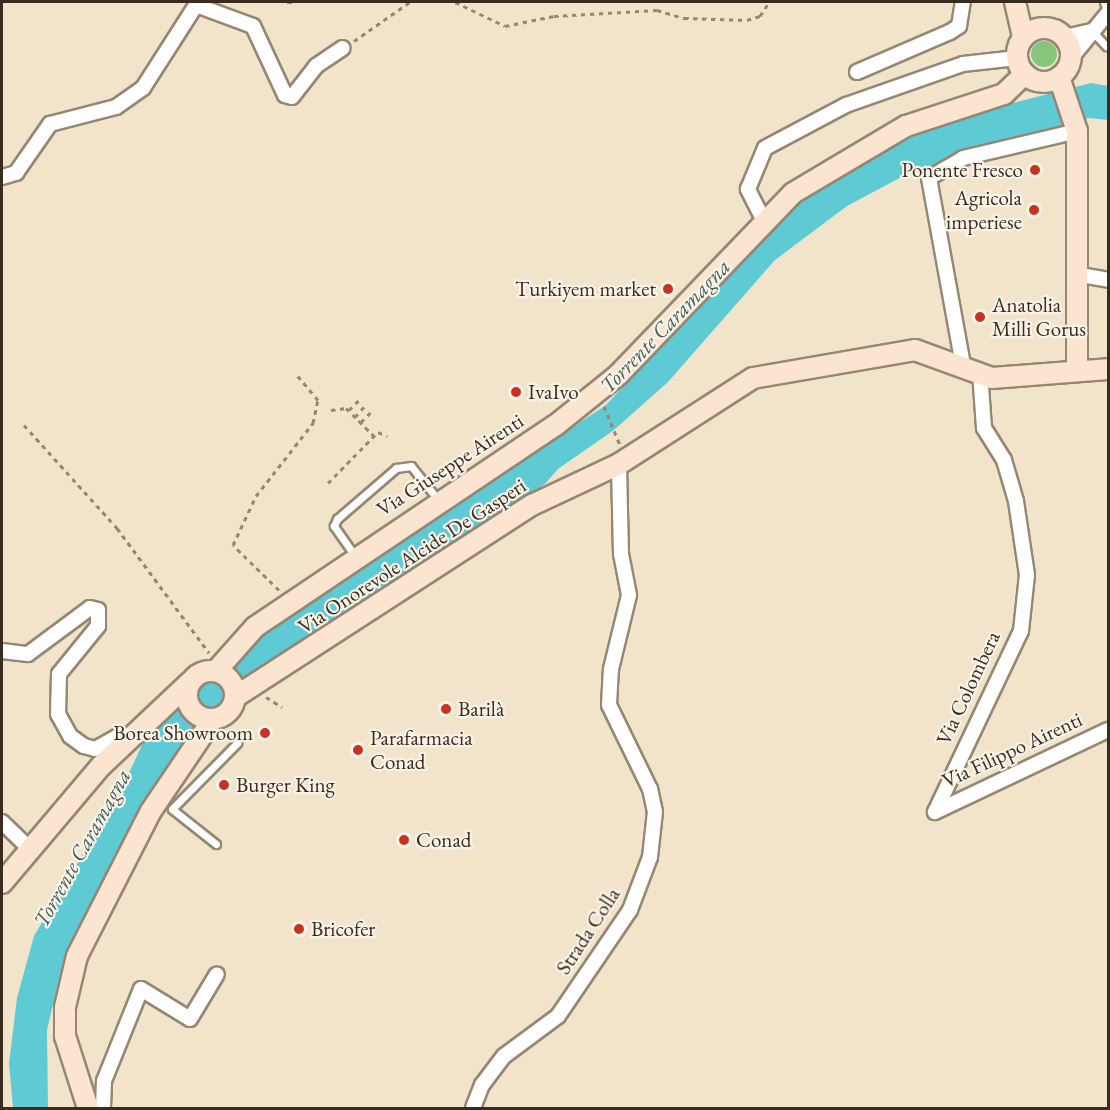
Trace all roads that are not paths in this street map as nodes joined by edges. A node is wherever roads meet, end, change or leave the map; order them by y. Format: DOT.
graph roads {
  1 [pos="963,2"];
  2 [pos="1104,2"];
  3 [pos="1015,4"];
  4 [pos="1108,13"];
  5 [pos="1045,27"];
  6 [pos="1092,31"];
  7 [pos="1023,37"];
  8 [pos="1065,38"];
  9 [pos="1106,46"];
  10 [pos="343,48"];
  11 [pos="1071,58"];
  12 [pos="1021,66"];
  13 [pos="857,72"];
  14 [pos="1061,82"];
  15 [pos="1077,130"];
  16 [pos="2,177"];
  17 [pos="764,221"];
  18 [pos="1081,275"];
  19 [pos="1108,280"];
  20 [pos="1077,368"];
  21 [pos="972,369"];
  22 [pos="1108,369"];
  23 [pos="621,459"];
  24 [pos="439,501"];
  25 [pos="355,556"];
  26 [pos="2,651"];
  27 [pos="217,669"];
  28 [pos="182,695"];
  29 [pos="235,698"];
  30 [pos="213,719"];
  31 [pos="1108,730"];
  32 [pos="126,741"];
  33 [pos="237,743"];
  34 [pos="935,812"];
  35 [pos="2,822"];
  36 [pos="216,844"];
  37 [pos="28,848"];
  38 [pos="2,883"];
  39 [pos="217,974"];
  40 [pos="88,1108"];
  41 [pos="103,1108"];
  42 [pos="473,1108"];
  1 -- 13 [label="street"];
  2 -- 4 [label="lane"];
  3 -- 5 [label="main road"];
  3 -- 7 [label="main road"];
  4 -- 6 [label="street"];
  5 -- 7 [label="main road"];
  5 -- 8 [label="main road"];
  6 -- 8 [label="street"];
  6 -- 9 [label="lane"];
  6 -- 11 [label="street"];
  7 -- 12 [label="main road"];
  8 -- 11 [label="main road"];
  10 -- 16 [label="street"];
  11 -- 14 [label="main road"];
  12 -- 14 [label="main road"];
  12 -- 17 [label="main road, Via Giuseppe Airenti"];
  12 -- 17 [label="street"];
  14 -- 15 [label="main road"];
  15 -- 18 [label="main road"];
  15 -- 21 [label="street, Via Colombera"];
  17 -- 24 [label="main road, Via Giuseppe Airenti"];
  18 -- 19 [label="street"];
  18 -- 20 [label="main road"];
  20 -- 21 [label="main road"];
  20 -- 22 [label="main road"];
  21 -- 23 [label="main road"];
  21 -- 34 [label="street, Via Colombera"];
  23 -- 29 [label="main road, Via Onorevole Alcide De Gasperi"];
  23 -- 42 [label="street, Strada Colla"];
  24 -- 25 [label="main road, Via Giuseppe Airenti"];
  24 -- 25 [label="lane"];
  25 -- 27 [label="main road, Via Giuseppe Airenti"];
  26 -- 32 [label="street"];
  27 -- 28 [label="main road"];
  27 -- 29 [label="main road"];
  28 -- 30 [label="main road"];
  28 -- 32 [label="main road"];
  29 -- 30 [label="main road"];
  30 -- 40 [label="main road"];
  31 -- 34 [label="street, Via Filippo Airenti"];
  32 -- 37 [label="main road"];
  33 -- 36 [label="lane"];
  35 -- 37 [label="street"];
  37 -- 38 [label="main road"];
  39 -- 41 [label="street"];
}
